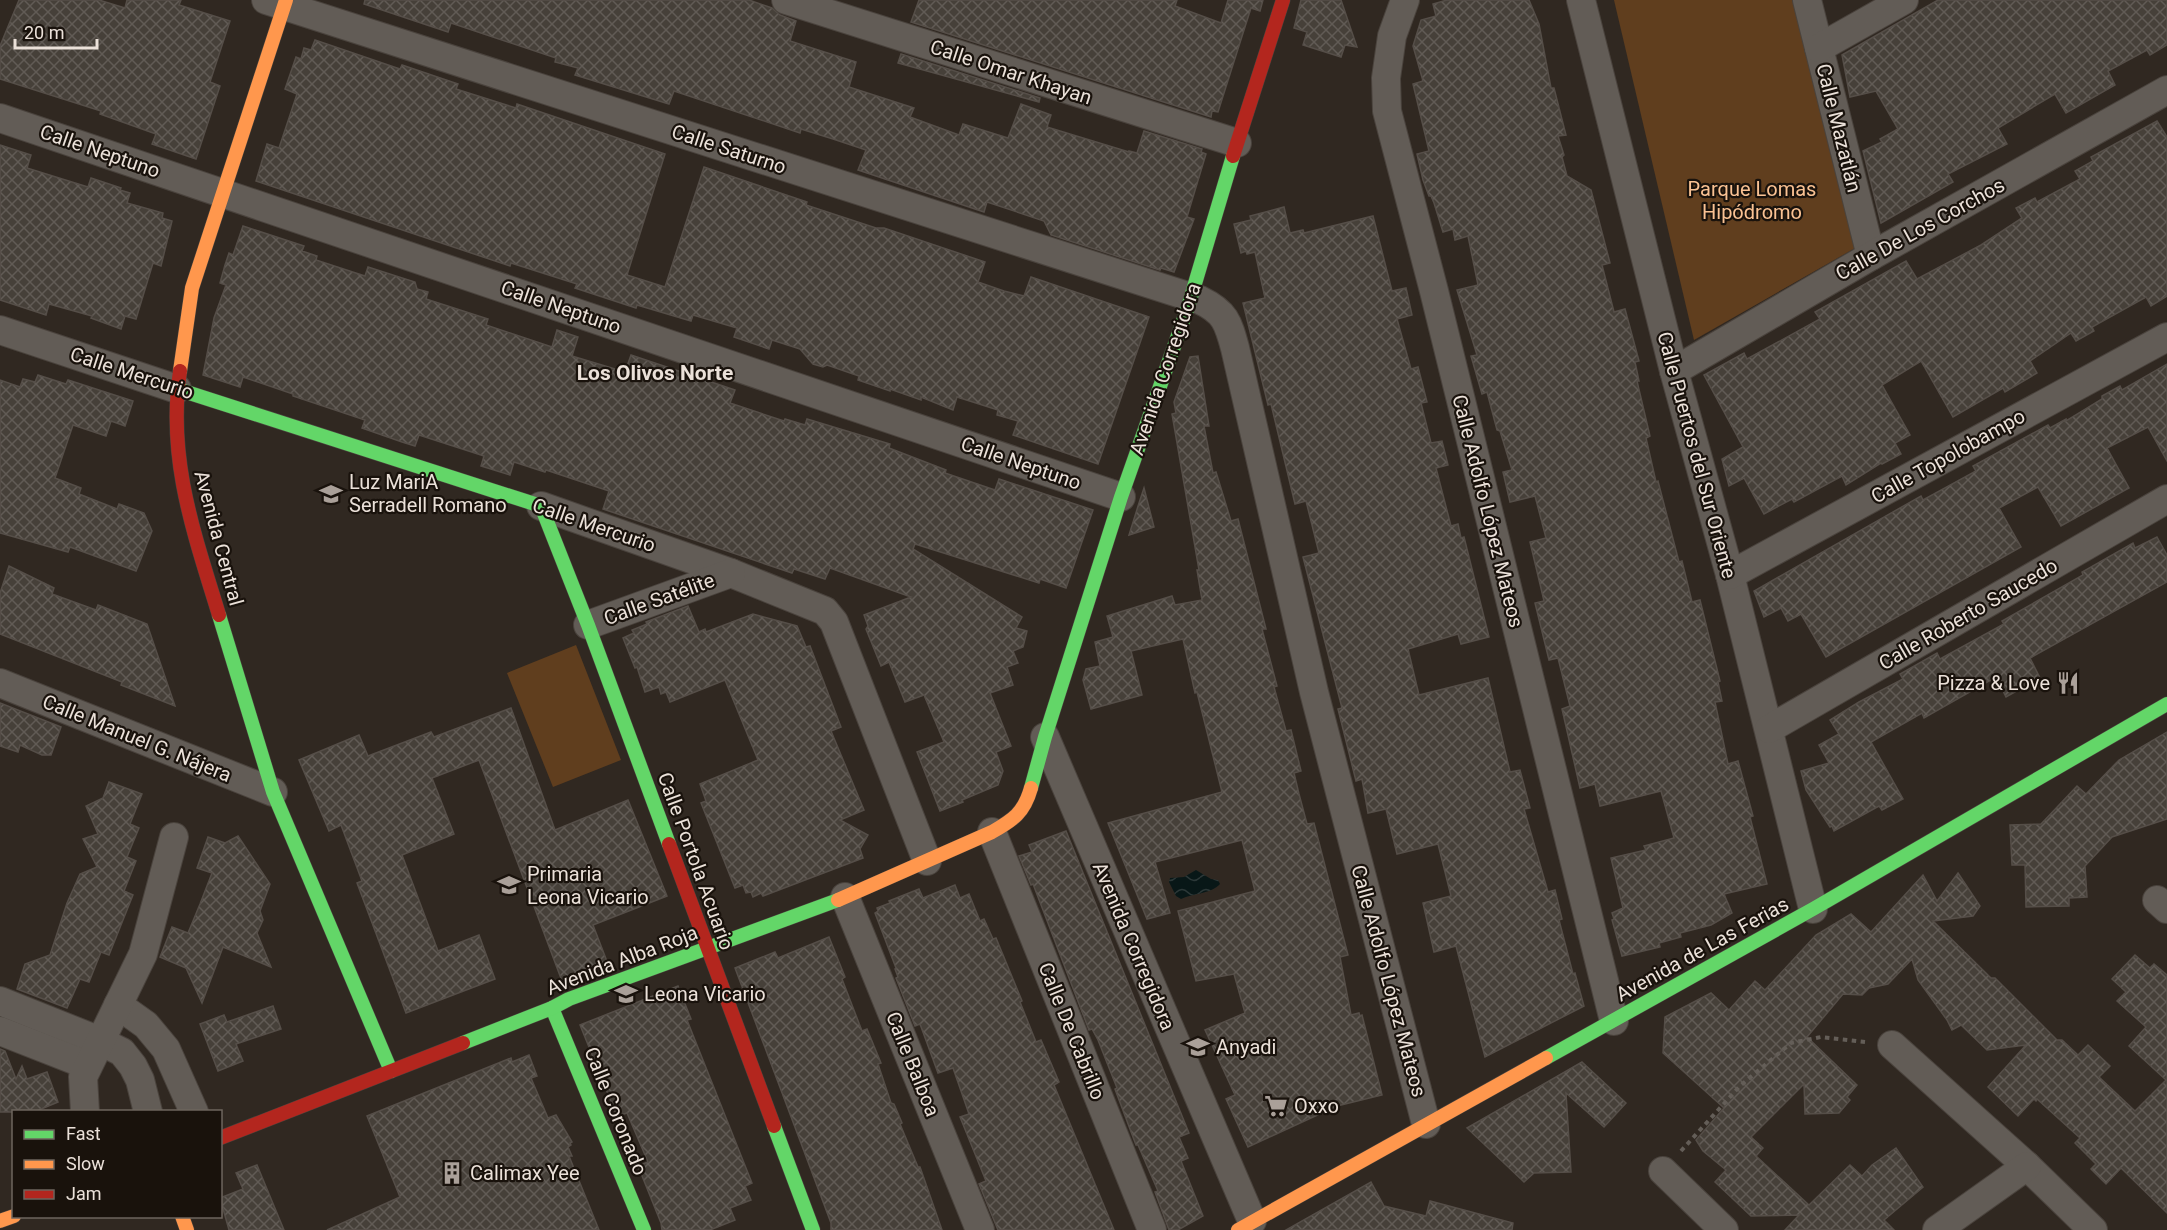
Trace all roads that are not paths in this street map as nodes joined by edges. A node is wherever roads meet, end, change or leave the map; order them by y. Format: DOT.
graph roads {
  1 [pos="786,0"];
  2 [pos="1283,0"];
  3 [pos="1405,0"];
  4 [pos="1581,0"];
  5 [pos="1807,0"];
  6 [pos="1904,0"];
  7 [pos="279,2"];
  8 [pos="1819,48"];
  9 [pos="2167,90"];
  10 [pos="0,118"];
  11 [pos="1237,143"];
  12 [pos="222,192"];
  13 [pos="1871,256"];
  14 [pos="1191,297"];
  15 [pos="0,330"];
  16 [pos="2167,337"];
  17 [pos="1674,371"];
  18 [pos="177,388"];
  19 [pos="1121,497"];
  20 [pos="2167,499"];
  21 [pos="542,507"];
  22 [pos="731,573"];
  23 [pos="1730,575"];
  24 [pos="588,625"];
  25 [pos="0,683"];
  26 [pos="2167,704"];
  27 [pos="1769,729"];
  28 [pos="1045,737"];
  29 [pos="273,792"];
  30 [pos="1027,802"];
  31 [pos="992,832"];
  32 [pos="174,837"];
  33 [pos="927,861"];
  34 [pos="845,897"];
  35 [pos="1813,909"];
  36 [pos="708,948"];
  37 [pos="0,1001"];
  38 [pos="118,1005"];
  39 [pos="552,1008"];
  40 [pos="1614,1022"];
  41 [pos="0,1031"];
  42 [pos="1892,1045"];
  43 [pos="94,1053"];
  44 [pos="391,1071"];
  45 [pos="85,1110"];
  46 [pos="148,1110"];
  47 [pos="193,1110"];
  48 [pos="1426,1124"];
  49 [pos="222,1137"];
  50 [pos="2027,1166"];
  51 [pos="1663,1171"];
  52 [pos="1245,1226"];
  53 [pos="644,1230"];
  54 [pos="813,1230"];
  55 [pos="980,1230"];
  56 [pos="1152,1230"];
  57 [pos="1724,1230"];
  58 [pos="1937,1230"];
  59 [pos="2093,1230"];
  1 -- 11 [label="street, Calle Omar Khayan"];
  2 -- 11 [label="street, Avenida Corregidora"];
  3 -- 40 [label="street, Calle Adolfo López Mateos"];
  4 -- 17 [label="street, Calle Puertos del Sur Oriente"];
  5 -- 8 [label="street, Calle Mazatlán"];
  6 -- 8 [label="street"];
  7 -- 12 [label="street, Avenida Central"];
  7 -- 14 [label="street, Calle Saturno"];
  8 -- 13 [label="street, Calle Mazatlán"];
  9 -- 13 [label="street, Calle De Los Corchos"];
  10 -- 12 [label="street, Calle Neptuno"];
  11 -- 14 [label="street, Avenida Corregidora"];
  12 -- 18 [label="street, Avenida Central"];
  12 -- 19 [label="street, Calle Neptuno"];
  13 -- 17 [label="street, Calle De Los Corchos"];
  14 -- 19 [label="street, Avenida Corregidora"];
  14 -- 48 [label="street, Calle Adolfo López Mateos"];
  15 -- 18 [label="street, Calle Mercurio"];
  16 -- 23 [label="street, Calle Topolobampo"];
  17 -- 23 [label="street, Calle Puertos del Sur Oriente"];
  18 -- 21 [label="street, Calle Mercurio"];
  18 -- 29 [label="street, Avenida Central"];
  19 -- 28 [label="street, Avenida Corregidora"];
  20 -- 27 [label="street, Calle Roberto Saucedo"];
  21 -- 22 [label="street, Calle Mercurio"];
  21 -- 24 [label="street, Calle Portola Acuario"];
  22 -- 24 [label="street, Calle Satélite"];
  22 -- 33 [label="street, Calle Mercurio"];
  23 -- 27 [label="street, Calle Puertos del Sur Oriente"];
  24 -- 36 [label="street, Calle Portola Acuario"];
  25 -- 29 [label="street, Calle Manuel G. Nájera"];
  26 -- 35 [label="street, Avenida de Las Ferias"];
  27 -- 35 [label="street, Calle Puertos del Sur Oriente"];
  28 -- 30 [label="street, Avenida Corregidora"];
  28 -- 52 [label="street, Avenida Corregidora"];
  29 -- 44 [label="street, Avenida Central"];
  30 -- 31 [label="street, Avenida Alba Roja"];
  31 -- 33 [label="street, Avenida Alba Roja"];
  31 -- 56 [label="street, Calle De Cabrillo"];
  32 -- 38 [label="street"];
  33 -- 34 [label="street, Avenida Alba Roja"];
  34 -- 36 [label="street, Avenida Alba Roja"];
  34 -- 55 [label="street, Calle Balboa"];
  35 -- 40 [label="street, Avenida de Las Ferias"];
  36 -- 39 [label="street, Avenida Alba Roja"];
  36 -- 54 [label="street, Calle Portola Acuario"];
  37 -- 43 [label="street"];
  38 -- 43 [label="street"];
  38 -- 47 [label="street"];
  39 -- 44 [label="street, Avenida Alba Roja"];
  39 -- 53 [label="street, Calle Coronado"];
  40 -- 48 [label="street, Avenida de Las Ferias"];
  41 -- 43 [label="street"];
  42 -- 50 [label="street"];
  43 -- 45 [label="street"];
  43 -- 46 [label="street"];
  44 -- 49 [label="street, Avenida Alba Roja"];
  48 -- 52 [label="street, Avenida de Las Ferias"];
  50 -- 58 [label="street"];
  50 -- 59 [label="street"];
  51 -- 57 [label="street"];
}
